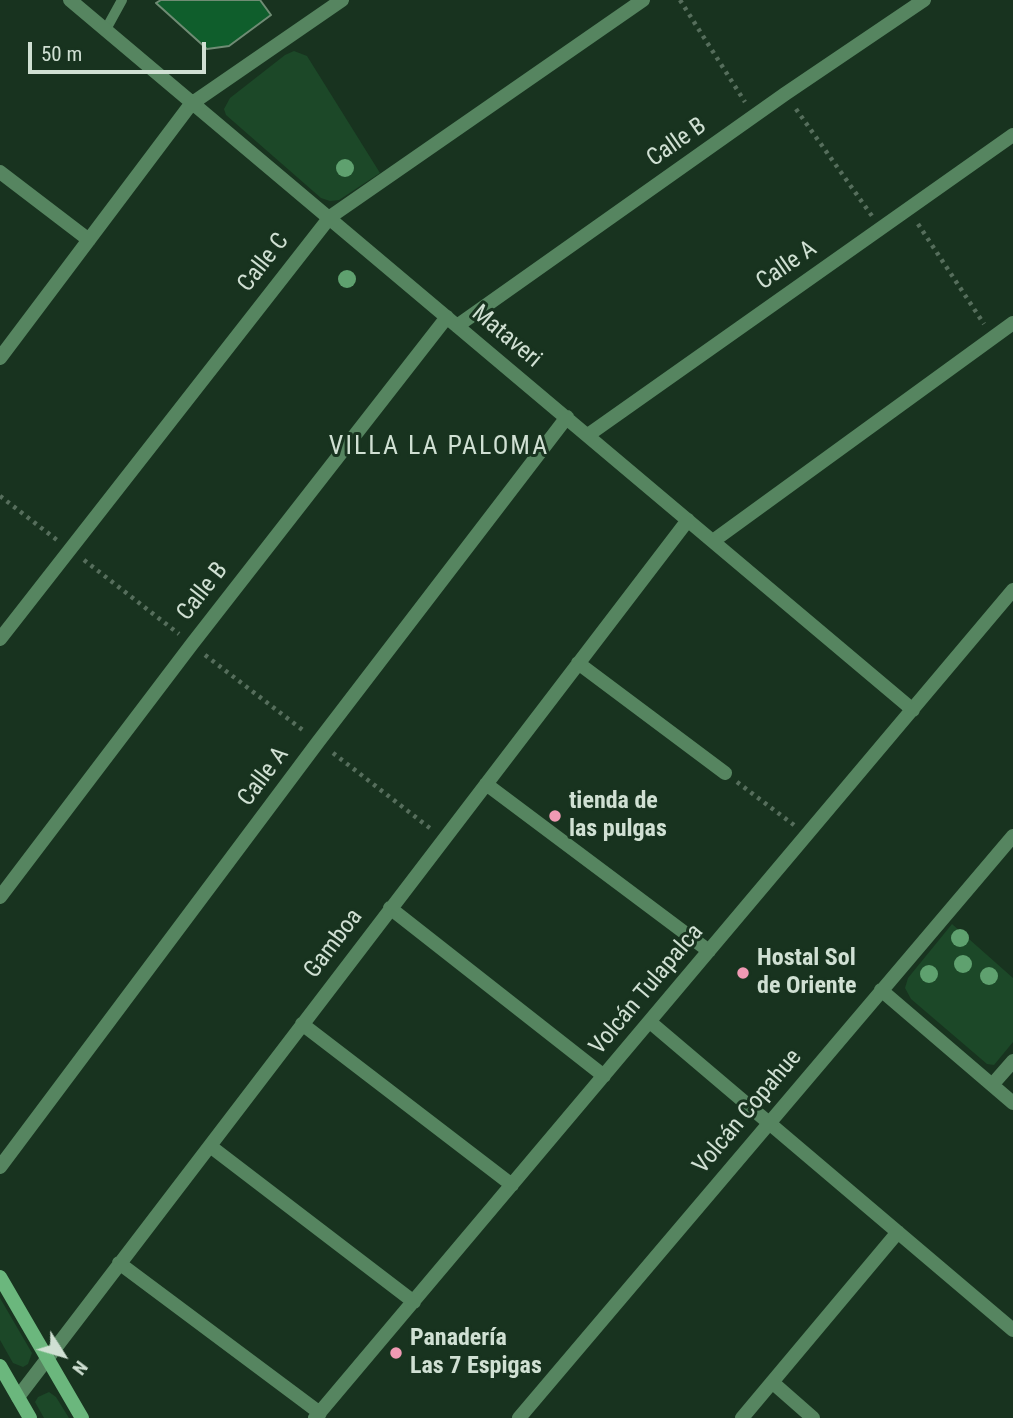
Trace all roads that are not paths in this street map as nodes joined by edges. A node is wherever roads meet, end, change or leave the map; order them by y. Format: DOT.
graph roads {
  1 [pos="70,0"];
  2 [pos="122,0"];
  3 [pos="342,0"];
  4 [pos="643,0"];
  5 [pos="924,0"];
  6 [pos="105,31"];
  7 [pos="191,104"];
  8 [pos="1013,135"];
  9 [pos="0,173"];
  10 [pos="330,216"];
  11 [pos="89,240"];
  12 [pos="452,322"];
  13 [pos="1013,323"];
  14 [pos="0,358"];
  15 [pos="567,417"];
  16 [pos="588,435"];
  17 [pos="688,520"];
  18 [pos="713,541"];
  19 [pos="1013,590"];
  20 [pos="0,639"];
  21 [pos="578,663"];
  22 [pos="913,710"];
  23 [pos="725,773"];
  24 [pos="486,784"];
  25 [pos="1013,836"];
  26 [pos="0,897"];
  27 [pos="390,908"];
  28 [pos="709,951"];
  29 [pos="881,990"];
  30 [pos="650,1022"];
  31 [pos="302,1024"];
  32 [pos="1013,1061"];
  33 [pos="604,1076"];
  34 [pos="992,1085"];
  35 [pos="1013,1103"];
  36 [pos="769,1122"];
  37 [pos="210,1146"];
  38 [pos="0,1167"];
  39 [pos="512,1185"];
  40 [pos="898,1232"];
  41 [pos="119,1263"];
  42 [pos="0,1277"];
  43 [pos="414,1302"];
  44 [pos="1013,1330"];
  45 [pos="47,1359"];
  46 [pos="0,1366"];
  47 [pos="772,1382"];
  48 [pos="18,1397"];
  49 [pos="318,1415"];
  50 [pos="30,1418"];
  51 [pos="82,1418"];
  52 [pos="519,1418"];
  53 [pos="742,1418"];
  54 [pos="813,1418"];
  1 -- 6 [label="street, Mataveri"];
  2 -- 6 [label="lane"];
  3 -- 7 [label="street"];
  4 -- 10 [label="street, Calle C"];
  5 -- 12 [label="street, Calle B"];
  6 -- 7 [label="street, Mataveri"];
  7 -- 10 [label="street, Mataveri"];
  7 -- 11 [label="street"];
  8 -- 16 [label="street, Calle A"];
  9 -- 11 [label="street"];
  10 -- 12 [label="street, Mataveri"];
  10 -- 20 [label="street, Calle C"];
  11 -- 14 [label="street"];
  12 -- 15 [label="street, Mataveri"];
  12 -- 26 [label="street, Calle B"];
  13 -- 18 [label="street"];
  15 -- 16 [label="street, Mataveri"];
  15 -- 38 [label="street, Calle A"];
  16 -- 17 [label="street, Mataveri"];
  17 -- 18 [label="street, Mataveri"];
  17 -- 21 [label="street, Gamboa"];
  18 -- 22 [label="street, Mataveri"];
  19 -- 22 [label="street, Volcán Tulapalca"];
  21 -- 23 [label="street"];
  21 -- 24 [label="street, Gamboa"];
  22 -- 28 [label="street, Volcán Tulapalca"];
  24 -- 27 [label="street, Gamboa"];
  24 -- 28 [label="street"];
  25 -- 29 [label="street, Volcán Copahue"];
  27 -- 31 [label="street, Gamboa"];
  27 -- 33 [label="street"];
  28 -- 30 [label="street, Volcán Tulapalca"];
  29 -- 34 [label="street"];
  29 -- 36 [label="street, Volcán Copahue"];
  30 -- 33 [label="street, Volcán Tulapalca"];
  30 -- 36 [label="street"];
  31 -- 37 [label="street, Gamboa"];
  31 -- 39 [label="street"];
  32 -- 34 [label="street"];
  33 -- 39 [label="street, Volcán Tulapalca"];
  34 -- 35 [label="street"];
  36 -- 40 [label="street"];
  36 -- 52 [label="street, Volcán Copahue"];
  37 -- 41 [label="street, Gamboa"];
  37 -- 43 [label="street"];
  39 -- 43 [label="street, Volcán Tulapalca"];
  40 -- 44 [label="street"];
  40 -- 47 [label="street"];
  41 -- 45 [label="street, Gamboa"];
  41 -- 49 [label="street"];
  42 -- 45 [label="main road"];
  43 -- 49 [label="street, Volcán Tulapalca"];
  45 -- 48 [label="street, Gamboa"];
  45 -- 51 [label="main road"];
  46 -- 48 [label="main road"];
  47 -- 53 [label="street"];
  47 -- 54 [label="street"];
  48 -- 50 [label="main road"];
}
